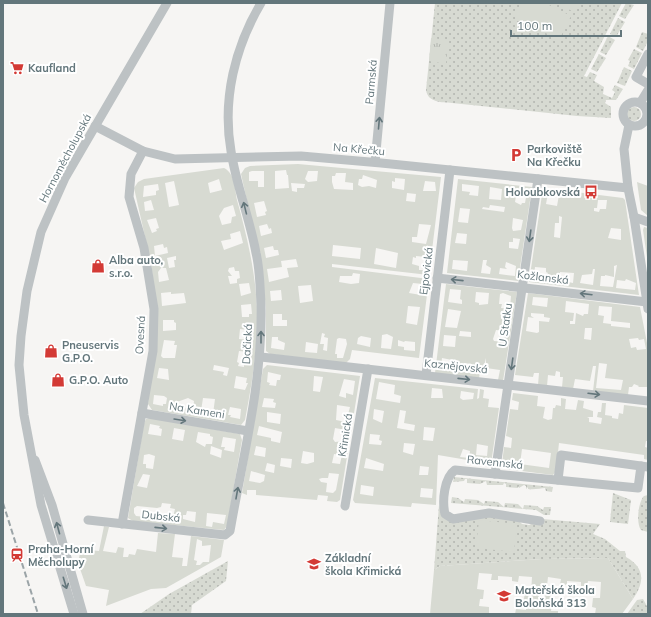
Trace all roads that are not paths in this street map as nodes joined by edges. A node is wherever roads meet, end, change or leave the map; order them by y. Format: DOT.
graph roads {
  1 [pos="166,3"];
  2 [pos="261,3"];
  3 [pos="390,3"];
  4 [pos="648,54"];
  5 [pos="648,84"];
  6 [pos="648,90"];
  7 [pos="640,103"];
  8 [pos="647,115"];
  9 [pos="629,125"];
  10 [pos="95,126"];
  11 [pos="143,152"];
  12 [pos="233,159"];
  13 [pos="375,162"];
  14 [pos="450,170"];
  15 [pos="538,179"];
  16 [pos="628,188"];
  17 [pos="634,217"];
  18 [pos="648,222"];
  19 [pos="437,278"];
  20 [pos="523,286"];
  21 [pos="647,306"];
  22 [pos="260,357"];
  23 [pos="368,369"];
  24 [pos="426,375"];
  25 [pos="509,384"];
  26 [pos="648,400"];
  27 [pos="142,413"];
  28 [pos="248,431"];
  29 [pos="32,456"];
  30 [pos="644,466"];
  31 [pos="494,474"];
  32 [pos="558,480"];
  33 [pos="345,506"];
  34 [pos="88,520"];
  35 [pos="540,521"];
  36 [pos="122,524"];
  37 [pos="230,531"];
  38 [pos="74,614"];
  39 [pos="82,614"];
  1 -- 10 [label="street, Hornoměcholupská"];
  2 -- 12 [label="street, Dačická"];
  13 -- 3 [label="street, Parmská, one-way"];
  4 -- 5 [label="street"];
  6 -- 7 [label="street"];
  7 -- 8 [label="street"];
  7 -- 9 [label="street"];
  8 -- 9 [label="street"];
  9 -- 16 [label="street"];
  10 -- 11 [label="street, Na Křečku"];
  10 -- 29 [label="street, Hornoměcholupská"];
  11 -- 12 [label="street, Na Křečku"];
  11 -- 27 [label="street, Ovesná"];
  12 -- 13 [label="street, Na Křečku"];
  22 -- 12 [label="street, Dačická, one-way"];
  13 -- 14 [label="street, Na Křečku"];
  14 -- 15 [label="street, Na Křečku"];
  14 -- 19 [label="street, Ejpovická"];
  15 -- 16 [label="street, Na Křečku"];
  15 -- 20 [label="street, U Statku, one-way"];
  16 -- 17 [label="street"];
  17 -- 18 [label="street"];
  17 -- 21 [label="street"];
  20 -- 19 [label="street, Kožlanská, one-way"];
  19 -- 24 [label="street, Ejpovická"];
  21 -- 20 [label="street, Kožlanská, one-way"];
  20 -- 25 [label="street, U Statku, one-way"];
  22 -- 23 [label="street, Kaznějovská"];
  22 -- 28 [label="street, Dačická"];
  23 -- 24 [label="street, Kaznějovská"];
  23 -- 33 [label="street, Křimická"];
  24 -- 25 [label="street, Kaznějovská, one-way"];
  25 -- 26 [label="street, Kaznějovská, one-way"];
  25 -- 31 [label="street, U Statku"];
  27 -- 28 [label="street, Na Kameni, one-way"];
  27 -- 36 [label="street, Ovesná"];
  37 -- 28 [label="street, Dačická, one-way"];
  29 -- 38 [label="street, Hornoměcholupská, one-way"];
  39 -- 29 [label="street, Hornoměcholupská, one-way"];
  30 -- 32 [label="street, Ravennská"];
  30 -- 32 [label="street, Ravennská"];
  31 -- 32 [label="street, Ravennská"];
  31 -- 35 [label="street, Ravennská"];
  34 -- 36 [label="street, Dubská"];
  36 -- 37 [label="street, Dubská, one-way"];
}
